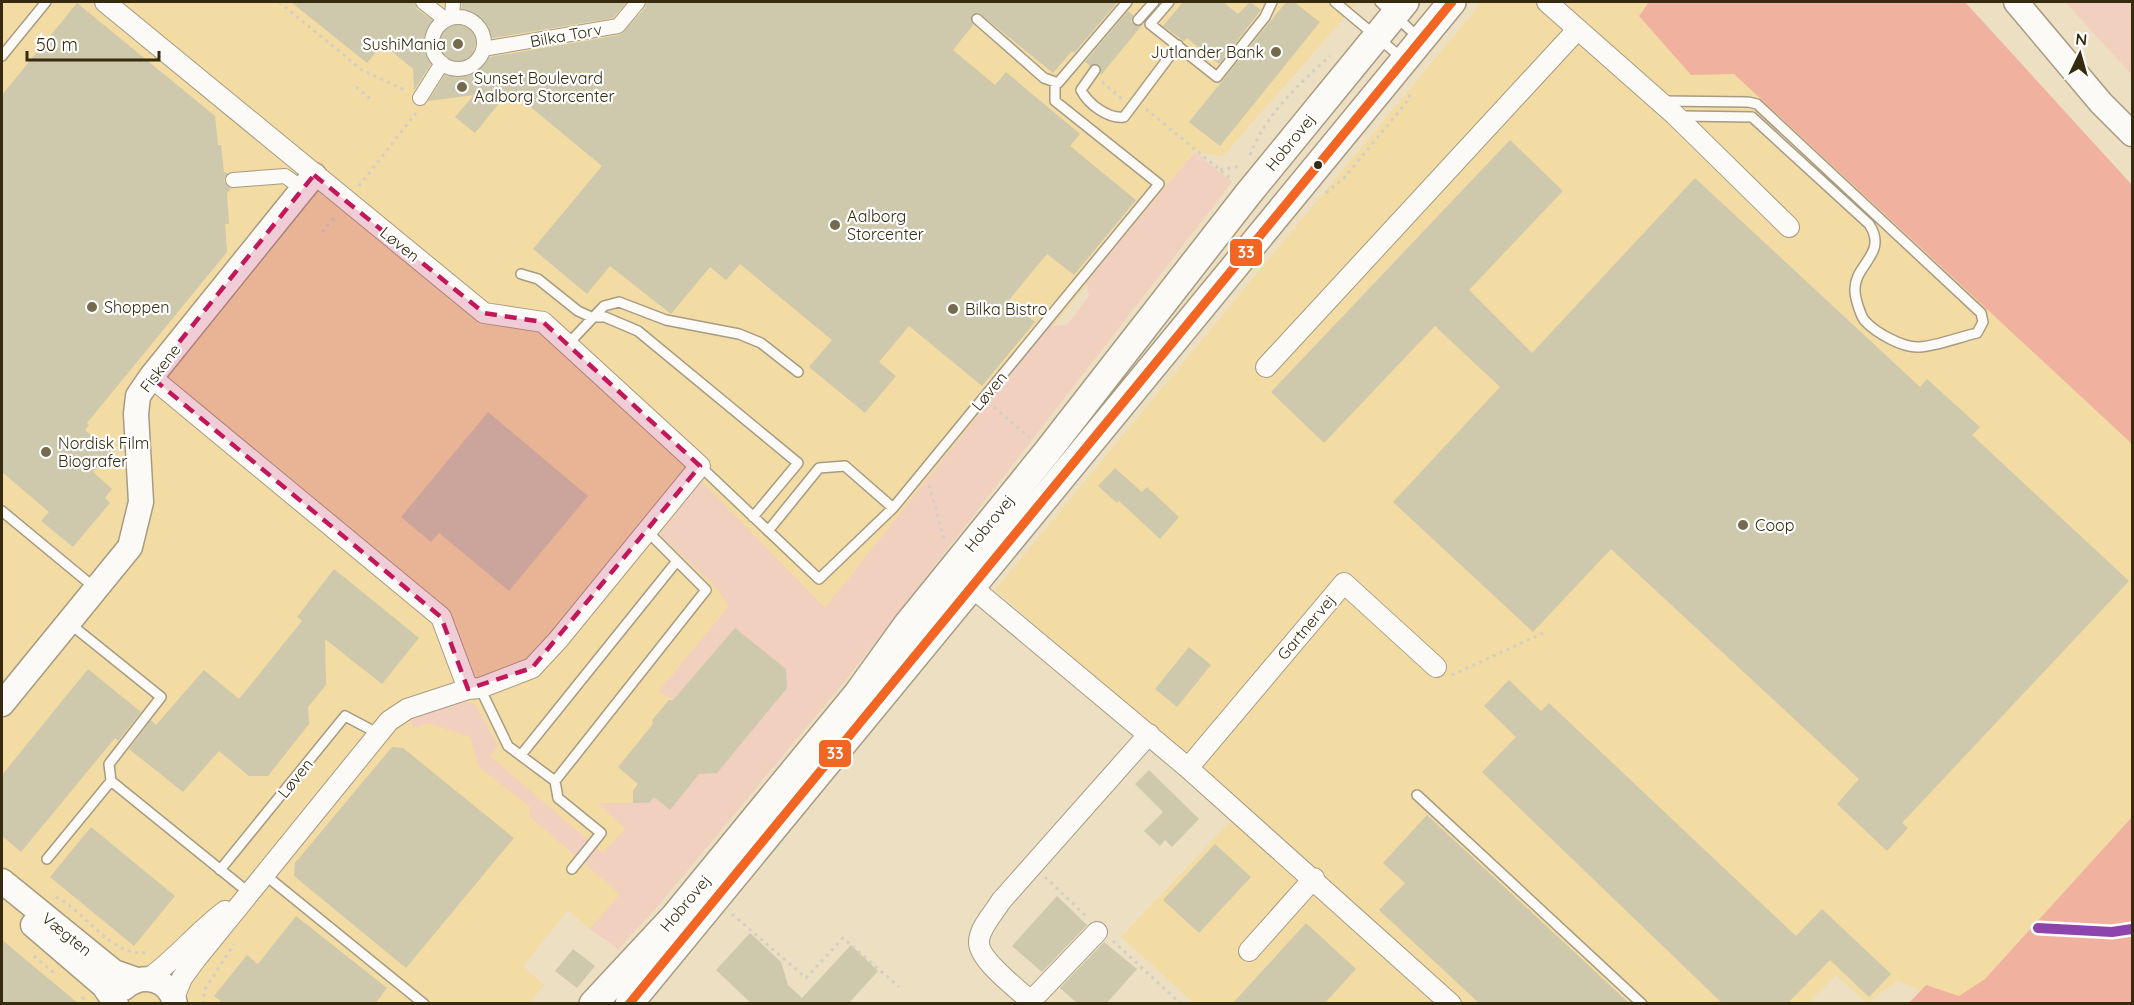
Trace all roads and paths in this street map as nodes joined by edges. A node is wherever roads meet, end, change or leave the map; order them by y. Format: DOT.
graph roads {
  1 [pos="46,2"];
  2 [pos="105,2"];
  3 [pos="279,2"];
  4 [pos="423,2"];
  5 [pos="453,2"];
  6 [pos="639,2"];
  7 [pos="1127,2"];
  8 [pos="1154,2"];
  9 [pos="1169,2"];
  10 [pos="1272,2"];
  11 [pos="1335,2"];
  12 [pos="1452,2"];
  13 [pos="2016,2"];
  14 [pos="1393,6"];
  15 [pos="1557,7"];
  16 [pos="449,18"];
  17 [pos="977,19"];
  18 [pos="1138,20"];
  19 [pos="1578,29"];
  20 [pos="1377,36"];
  21 [pos="1421,40"];
  22 [pos="1178,45"];
  23 [pos="483,49"];
  24 [pos="2,56"];
  25 [pos="1403,60"];
  26 [pos="442,63"];
  27 [pos="1095,70"];
  28 [pos="1054,83"];
  29 [pos="356,87"];
  30 [pos="420,98"];
  31 [pos="373,101"];
  32 [pos="1658,101"];
  33 [pos="1675,116"];
  34 [pos="2133,134"];
  35 [pos="1179,136"];
  36 [pos="1247,165"];
  37 [pos="1220,170"];
  38 [pos="233,180"];
  39 [pos="309,182"];
  40 [pos="1248,194"];
  41 [pos="350,197"];
  42 [pos="1789,226"];
  43 [pos="322,232"];
  44 [pos="521,274"];
  45 [pos="591,317"];
  46 [pos="568,344"];
  47 [pos="1266,367"];
  48 [pos="798,372"];
  49 [pos="151,377"];
  50 [pos="983,398"];
  51 [pos="1047,452"];
  52 [pos="700,466"];
  53 [pos="924,469"];
  54 [pos="893,508"];
  55 [pos="2,511"];
  56 [pos="753,517"];
  57 [pos="647,531"];
  58 [pos="768,531"];
  59 [pos="677,561"];
  60 [pos="961,578"];
  61 [pos="97,590"];
  62 [pos="69,623"];
  63 [pos="1543,633"];
  64 [pos="1436,667"];
  65 [pos="474,689"];
  66 [pos="2,704"];
  67 [pos="379,734"];
  68 [pos="1149,734"];
  69 [pos="521,755"];
  70 [pos="1188,768"];
  71 [pos="111,781"];
  72 [pos="555,781"];
  73 [pos="1417,795"];
  74 [pos="47,859"];
  75 [pos="572,869"];
  76 [pos="220,870"];
  77 [pos="264,874"];
  78 [pos="1314,878"];
  79 [pos="2,881"];
  80 [pos="248,892"];
  81 [pos="12,898"];
  82 [pos="715,899"];
  83 [pos="1097,932"];
  84 [pos="1249,951"];
  85 [pos="152,952"];
  86 [pos="142,979"];
  87 [pos="899,987"];
  88 [pos="174,1001"];
  89 [pos="1033,1002"];
  90 [pos="116,1004"];
  91 [pos="424,1004"];
  92 [pos="593,1004"];
  93 [pos="629,1004"];
  94 [pos="1451,1004"];
  95 [pos="1642,1004"];
  1 -- 24 [label="lane"];
  2 -- 39 [label="street, Løven"];
  3 -- 30 [label="path"];
  4 -- 16 [label="street"];
  5 -- 16 [label="street"];
  6 -- 23 [label="street, Bilka Torv"];
  7 -- 28 [label="lane"];
  8 -- 18 [label="lane"];
  9 -- 22 [label="lane"];
  10 -- 22 [label="lane"];
  11 -- 20 [label="lane"];
  12 -- 21 [label="main road, Hobrovej"];
  13 -- 34 [label="street"];
  14 -- 20 [label="main road, Hobrovej"];
  14 -- 21 [label="lane, Hobrovej"];
  15 -- 19 [label="street"];
  16 -- 23 [label="street"];
  16 -- 26 [label="street"];
  17 -- 28 [label="lane"];
  19 -- 32 [label="street"];
  19 -- 47 [label="street"];
  20 -- 25 [label="lane"];
  20 -- 40 [label="main road, Hobrovej"];
  21 -- 25 [label="main road, Hobrovej"];
  22 -- 27 [label="lane"];
  23 -- 26 [label="street"];
  25 -- 60 [label="main road, Hobrovej"];
  26 -- 30 [label="street"];
  28 -- 50 [label="lane, Løven"];
  29 -- 31 [label="path"];
  30 -- 41 [label="path"];
  32 -- 33 [label="street"];
  32 -- 33 [label="lane"];
  33 -- 42 [label="street"];
  35 -- 37 [label="path"];
  36 -- 37 [label="path"];
  37 -- 40 [label="path"];
  38 -- 39 [label="street"];
  39 -- 41 [label="street, Løven"];
  39 -- 49 [label="street, Fiskene"];
  40 -- 51 [label="main road, Hobrovej"];
  41 -- 43 [label="path"];
  41 -- 46 [label="street, Løven"];
  44 -- 45 [label="lane"];
  45 -- 46 [label="lane"];
  45 -- 48 [label="lane"];
  45 -- 56 [label="lane"];
  46 -- 52 [label="street, Løven"];
  49 -- 61 [label="street, Fiskene"];
  49 -- 65 [label="street"];
  50 -- 51 [label="path"];
  50 -- 53 [label="lane, Løven"];
  51 -- 60 [label="main road, Hobrovej"];
  52 -- 56 [label="lane, Løven"];
  52 -- 57 [label="street"];
  53 -- 54 [label="lane, Løven"];
  53 -- 60 [label="path"];
  54 -- 58 [label="lane"];
  54 -- 58 [label="lane, Løven"];
  55 -- 61 [label="lane"];
  56 -- 58 [label="lane, Løven"];
  57 -- 59 [label="lane"];
  57 -- 65 [label="street"];
  59 -- 69 [label="lane"];
  59 -- 72 [label="lane"];
  60 -- 68 [label="street"];
  60 -- 82 [label="main road, Hobrovej"];
  60 -- 92 [label="main road, Hobrovej"];
  61 -- 62 [label="street, Fiskene"];
  62 -- 66 [label="street, Fiskene"];
  62 -- 71 [label="lane"];
  63 -- 64 [label="path"];
  64 -- 70 [label="street, Gartnervej"];
  65 -- 67 [label="street"];
  65 -- 69 [label="lane"];
  67 -- 76 [label="lane, Løven"];
  67 -- 77 [label="street"];
  68 -- 70 [label="street"];
  68 -- 89 [label="street"];
  69 -- 72 [label="lane"];
  70 -- 78 [label="street"];
  71 -- 74 [label="lane"];
  71 -- 76 [label="lane"];
  72 -- 75 [label="lane"];
  73 -- 95 [label="lane"];
  76 -- 80 [label="lane"];
  77 -- 80 [label="street"];
  77 -- 91 [label="lane"];
  78 -- 84 [label="street"];
  78 -- 94 [label="street"];
  79 -- 81 [label="street, Vægten"];
  80 -- 86 [label="street"];
  80 -- 88 [label="street"];
  81 -- 85 [label="path"];
  81 -- 86 [label="street, Vægten"];
  81 -- 90 [label="street, Vægten"];
  82 -- 87 [label="path"];
  82 -- 93 [label="main road, Hobrovej"];
  83 -- 89 [label="street"];
  86 -- 88 [label="street, Vægten"];
  86 -- 90 [label="street"];
}
